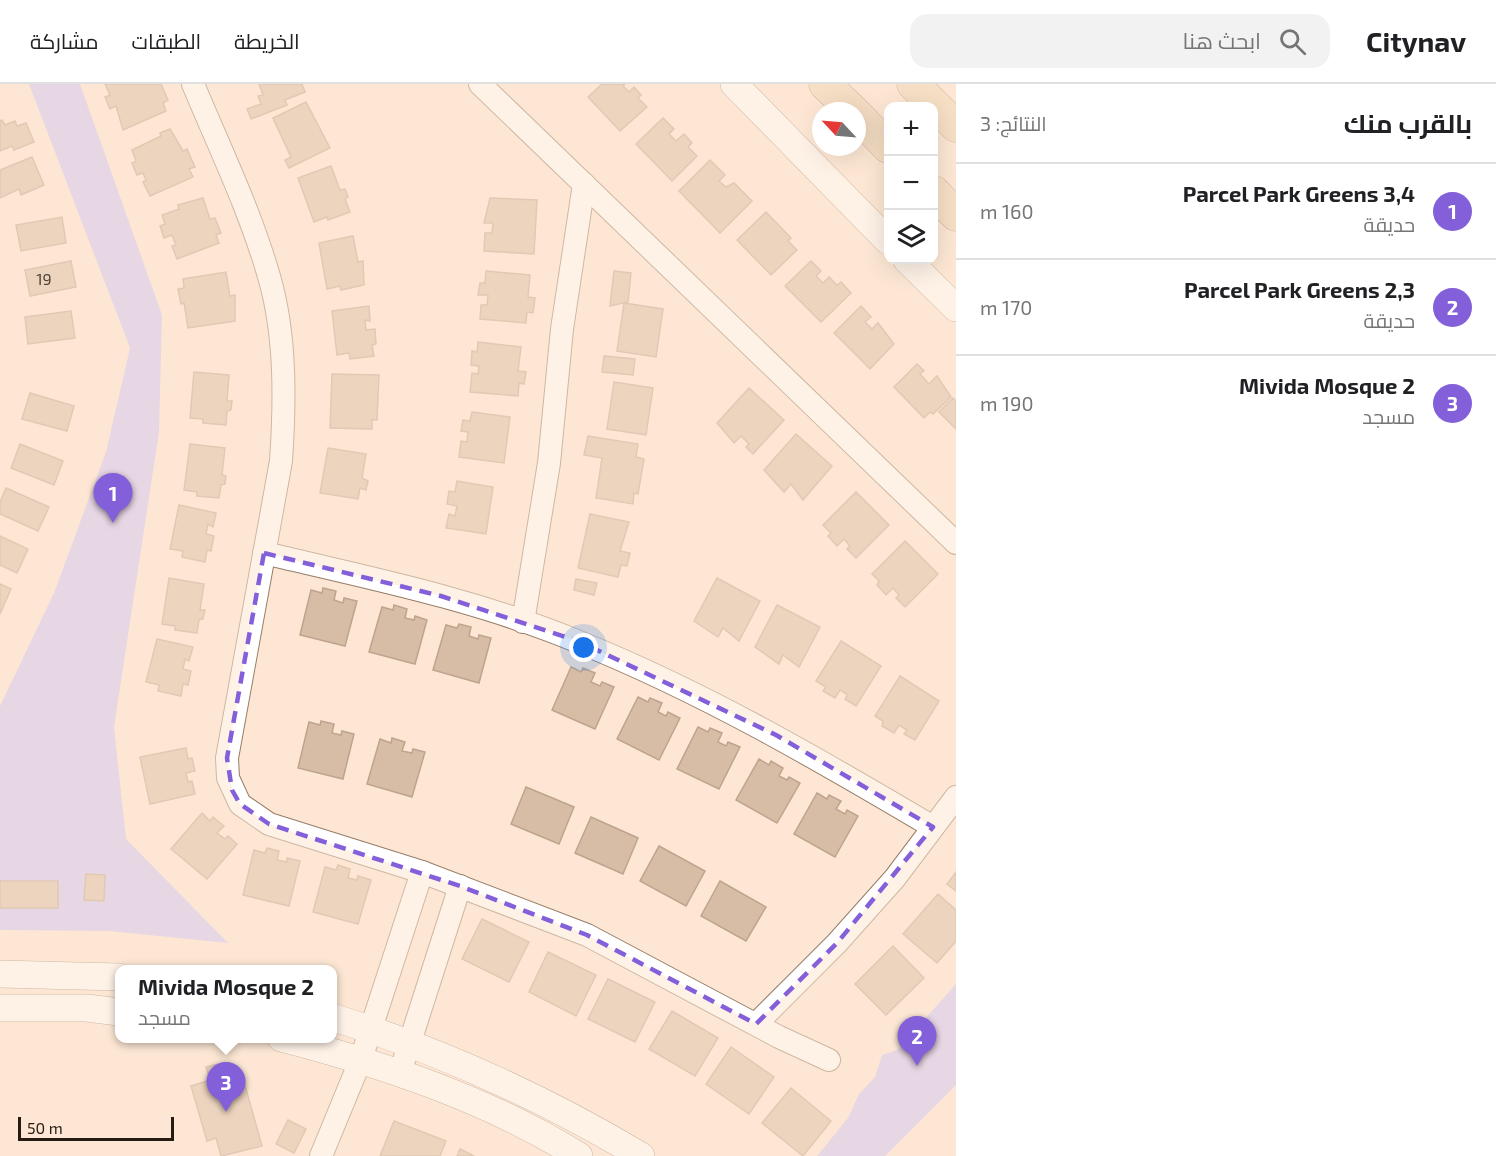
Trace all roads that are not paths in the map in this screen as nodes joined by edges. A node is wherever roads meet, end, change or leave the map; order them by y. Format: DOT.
graph roads {
  1 [pos="193,84"];
  2 [pos="480,84"];
  3 [pos="734,84"];
  4 [pos="825,84"];
  5 [pos="913,84"];
  6 [pos="844,102"];
  7 [pos="866,124"];
  8 [pos="956,126"];
  9 [pos="884,143"];
  10 [pos="584,184"];
  11 [pos="938,197"];
  12 [pos="956,215"];
  13 [pos="884,237"];
  14 [pos="911,264"];
  15 [pos="956,308"];
  16 [pos="956,543"];
  17 [pos="264,553"];
  18 [pos="523,622"];
  19 [pos="956,797"];
  20 [pos="933,826"];
  21 [pos="422,872"];
  22 [pos="460,886"];
  23 [pos="0,974"];
  24 [pos="115,977"];
  25 [pos="0,1008"];
  26 [pos="115,1011"];
  27 [pos="337,1018"];
  28 [pos="756,1024"];
  29 [pos="370,1029"];
  30 [pos="299,1043"];
  31 [pos="409,1043"];
  32 [pos="361,1059"];
  33 [pos="829,1060"];
  34 [pos="399,1073"];
  35 [pos="321,1156"];
  36 [pos="579,1156"];
  37 [pos="641,1156"];
  1 -- 17 [label="street"];
  2 -- 10 [label="street"];
  3 -- 13 [label="street"];
  4 -- 6 [label="main road"];
  5 -- 8 [label="main road"];
  7 -- 9 [label="main road"];
  10 -- 16 [label="street"];
  10 -- 18 [label="street"];
  11 -- 12 [label="main road"];
  14 -- 15 [label="street"];
  17 -- 18 [label="street"];
  17 -- 21 [label="street"];
  18 -- 20 [label="street"];
  19 -- 20 [label="street"];
  20 -- 28 [label="street"];
  21 -- 22 [label="street"];
  21 -- 29 [label="street"];
  22 -- 28 [label="street"];
  22 -- 31 [label="street"];
  23 -- 24 [label="street"];
  25 -- 26 [label="street"];
  27 -- 29 [label="street"];
  28 -- 33 [label="street"];
  29 -- 31 [label="street"];
  29 -- 32 [label="street"];
  30 -- 32 [label="street"];
  31 -- 34 [label="street"];
  31 -- 37 [label="street"];
  32 -- 34 [label="street"];
  32 -- 35 [label="street"];
  34 -- 36 [label="street"];
}
